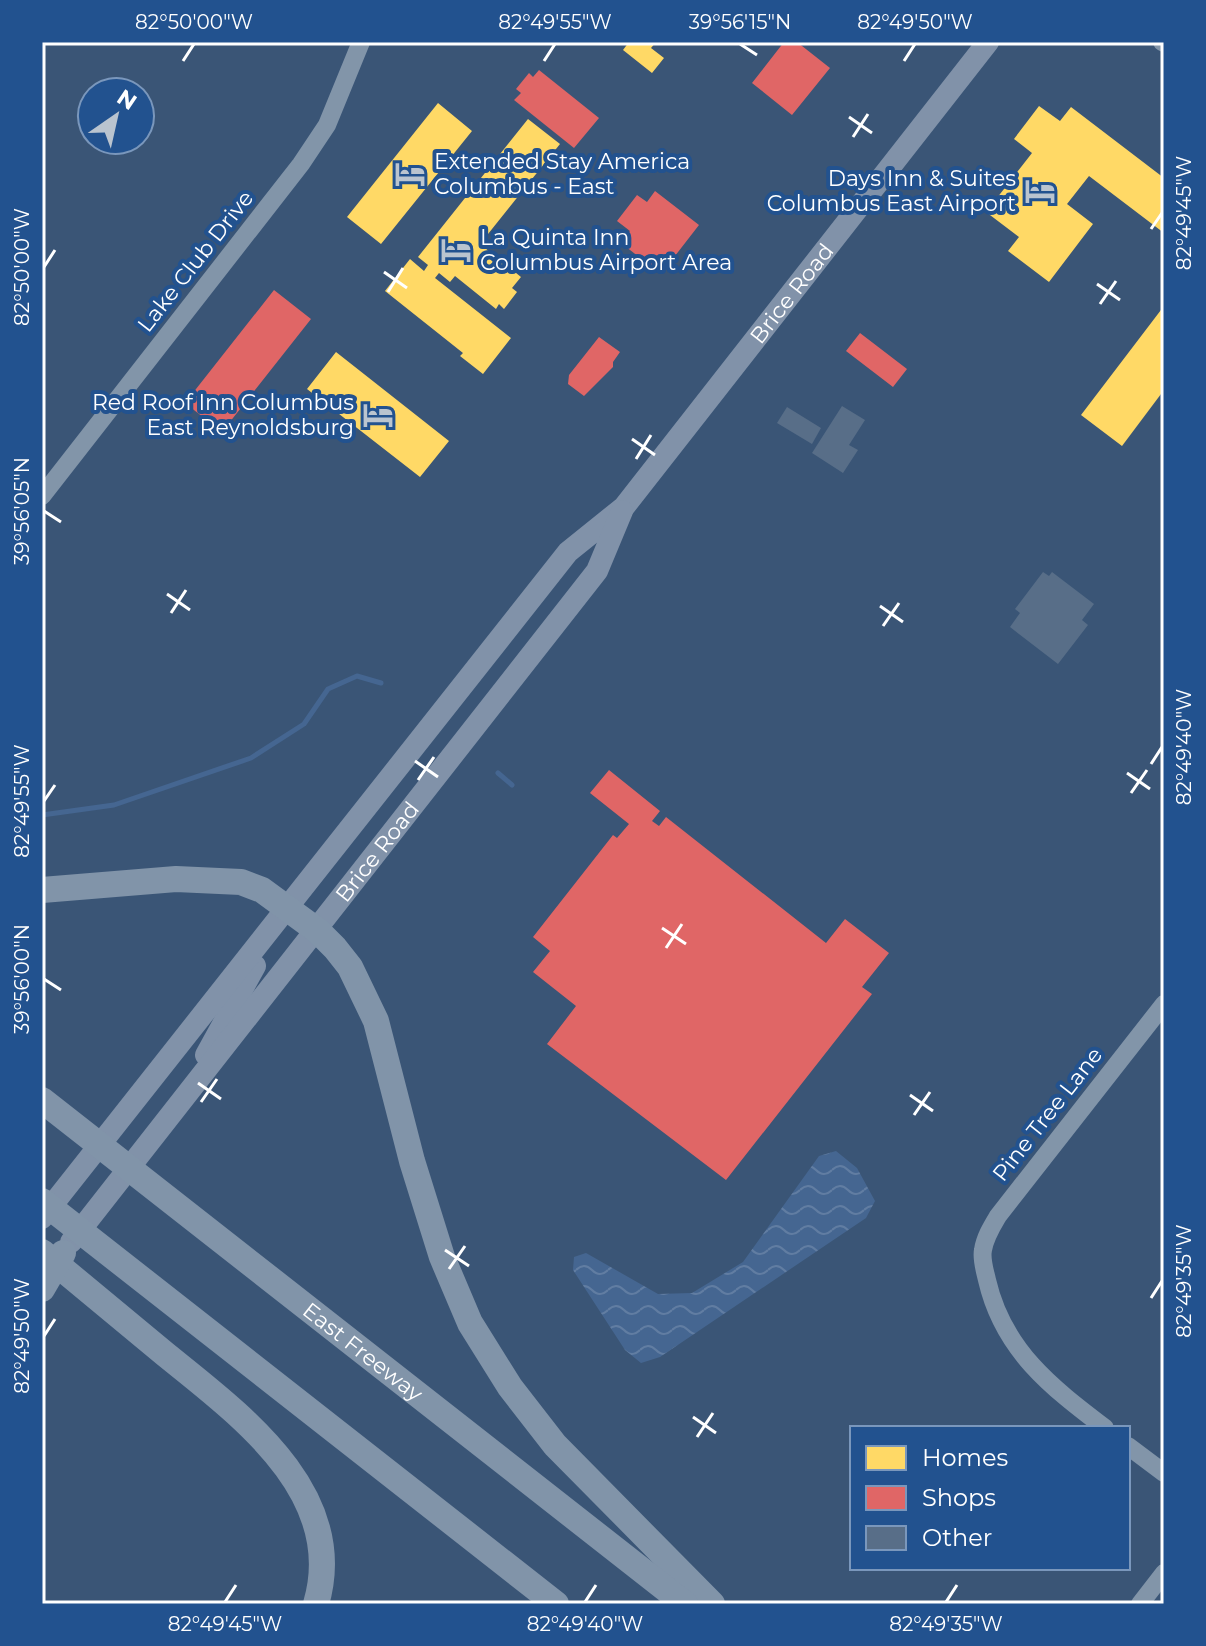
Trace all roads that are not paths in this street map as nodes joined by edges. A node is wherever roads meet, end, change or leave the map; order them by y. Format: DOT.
graph roads {
  1 [pos="361,42"];
  2 [pos="988,42"];
  3 [pos="42,496"];
  4 [pos="624,507"];
  5 [pos="42,890"];
  6 [pos="287,908"];
  7 [pos="318,931"];
  8 [pos="1164,1004"];
  9 [pos="42,1100"];
  10 [pos="175,1112"];
  11 [pos="42,1201"];
  12 [pos="42,1218"];
  13 [pos="52,1253"];
  14 [pos="42,1280"];
  15 [pos="42,1289"];
  16 [pos="1102,1426"];
  17 [pos="1130,1448"];
  18 [pos="1164,1473"];
  19 [pos="1164,1573"];
  20 [pos="316,1604"];
  21 [pos="556,1604"];
  22 [pos="685,1604"];
  23 [pos="712,1604"];
  24 [pos="1140,1604"];
  1 -- 3 [label="street, Lake Club Drive"];
  2 -- 4 [label="main road, Brice Road"];
  4 -- 6 [label="main road, Brice Road"];
  4 -- 7 [label="main road, Brice Road"];
  5 -- 6 [label="highway"];
  6 -- 7 [label="highway"];
  6 -- 10 [label="main road, Brice Road"];
  6 -- 12 [label="main road, Brice Road"];
  7 -- 10 [label="main road, Brice Road"];
  7 -- 23 [label="highway"];
  8 -- 16 [label="street, Pine Tree Lane"];
  9 -- 22 [label="highway, East Freeway"];
  10 -- 13 [label="main road, Brice Road"];
  11 -- 21 [label="highway"];
  13 -- 14 [label="main road, Brice Road"];
  13 -- 15 [label="highway"];
  13 -- 20 [label="highway"];
  17 -- 18 [label="street"];
  19 -- 24 [label="street"];
}
